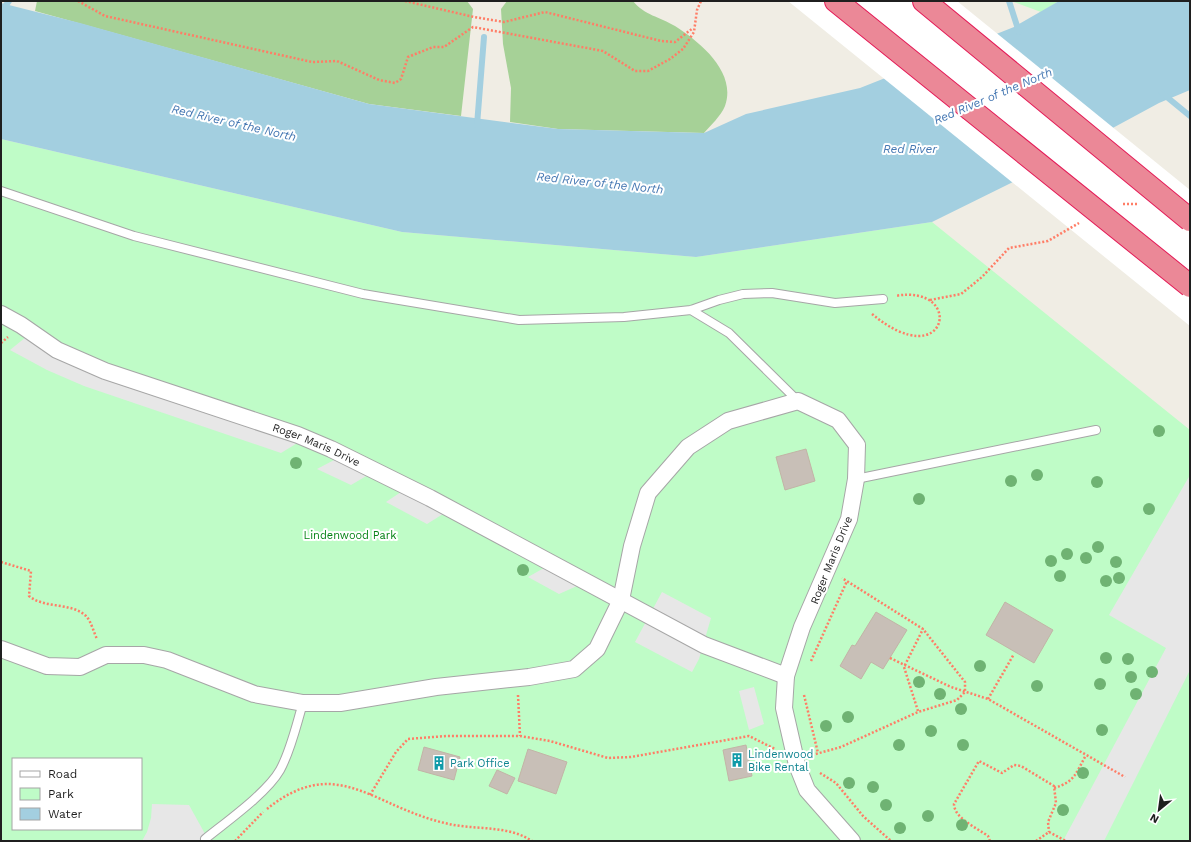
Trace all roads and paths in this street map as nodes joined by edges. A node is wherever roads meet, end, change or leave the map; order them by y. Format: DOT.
graph roads {
  1 [pos="78,1"];
  2 [pos="405,1"];
  3 [pos="701,1"];
  4 [pos="836,1"];
  5 [pos="924,1"];
  6 [pos="693,27"];
  7 [pos="1,191"];
  8 [pos="1120,204"];
  9 [pos="1143,204"];
  10 [pos="1190,220"];
  11 [pos="1081,222"];
  12 [pos="1190,286"];
  13 [pos="883,299"];
  14 [pos="930,300"];
  15 [pos="858,302"];
  16 [pos="691,310"];
  17 [pos="1,314"];
  18 [pos="798,401"];
  19 [pos="1096,430"];
  20 [pos="856,479"];
  21 [pos="1,562"];
  22 [pos="828,570"];
  23 [pos="847,581"];
  24 [pos="621,600"];
  25 [pos="923,629"];
  26 [pos="1,649"];
  27 [pos="1014,654"];
  28 [pos="106,655"];
  29 [pos="890,658"];
  30 [pos="904,663"];
  31 [pos="809,665"];
  32 [pos="786,676"];
  33 [pos="517,679"];
  34 [pos="804,692"];
  35 [pos="966,692"];
  36 [pos="988,699"];
  37 [pos="303,704"];
  38 [pos="918,712"];
  39 [pos="520,736"];
  40 [pos="818,754"];
  41 [pos="1086,755"];
  42 [pos="796,758"];
  43 [pos="1125,777"];
  44 [pos="1054,788"];
  45 [pos="370,794"];
  46 [pos="1049,832"];
  47 [pos="206,841"];
  48 [pos="235,841"];
  49 [pos="532,841"];
  50 [pos="852,841"];
  51 [pos="891,841"];
  52 [pos="990,841"];
  53 [pos="1036,841"];
  54 [pos="1066,841"];
  1 -- 6 [label="path"];
  2 -- 6 [label="path"];
  3 -- 6 [label="path"];
  4 -- 12 [label="highway, bridge"];
  5 -- 10 [label="highway, bridge"];
  7 -- 16 [label="lane"];
  8 -- 9 [label="path"];
  11 -- 14 [label="path"];
  13 -- 14 [label="path"];
  13 -- 15 [label="lane"];
  14 -- 15 [label="path"];
  15 -- 16 [label="lane"];
  16 -- 18 [label="lane"];
  17 -- 24 [label="street, Roger Maris Drive"];
  18 -- 20 [label="street, Roger Maris Drive"];
  18 -- 24 [label="street"];
  19 -- 20 [label="lane"];
  20 -- 22 [label="street, Roger Maris Drive"];
  21 -- 28 [label="path"];
  22 -- 23 [label="path"];
  22 -- 32 [label="street, Roger Maris Drive"];
  23 -- 25 [label="path"];
  23 -- 31 [label="path"];
  24 -- 32 [label="street, Roger Maris Drive"];
  24 -- 33 [label="street"];
  25 -- 30 [label="path"];
  25 -- 35 [label="path"];
  26 -- 28 [label="street"];
  27 -- 36 [label="path"];
  28 -- 37 [label="street"];
  29 -- 30 [label="path"];
  30 -- 35 [label="path"];
  30 -- 38 [label="path"];
  32 -- 42 [label="street, Roger Maris Drive"];
  33 -- 37 [label="street"];
  33 -- 39 [label="path"];
  34 -- 40 [label="path"];
  35 -- 36 [label="path"];
  35 -- 38 [label="path"];
  36 -- 41 [label="path"];
  37 -- 47 [label="lane"];
  38 -- 40 [label="path"];
  39 -- 42 [label="path"];
  39 -- 45 [label="path"];
  40 -- 42 [label="path"];
  41 -- 43 [label="path"];
  41 -- 44 [label="path"];
  42 -- 50 [label="street, Roger Maris Drive"];
  42 -- 51 [label="path"];
  44 -- 46 [label="path"];
  44 -- 52 [label="path"];
  45 -- 48 [label="path"];
  45 -- 49 [label="path"];
  46 -- 53 [label="path"];
  46 -- 54 [label="path"];
}
